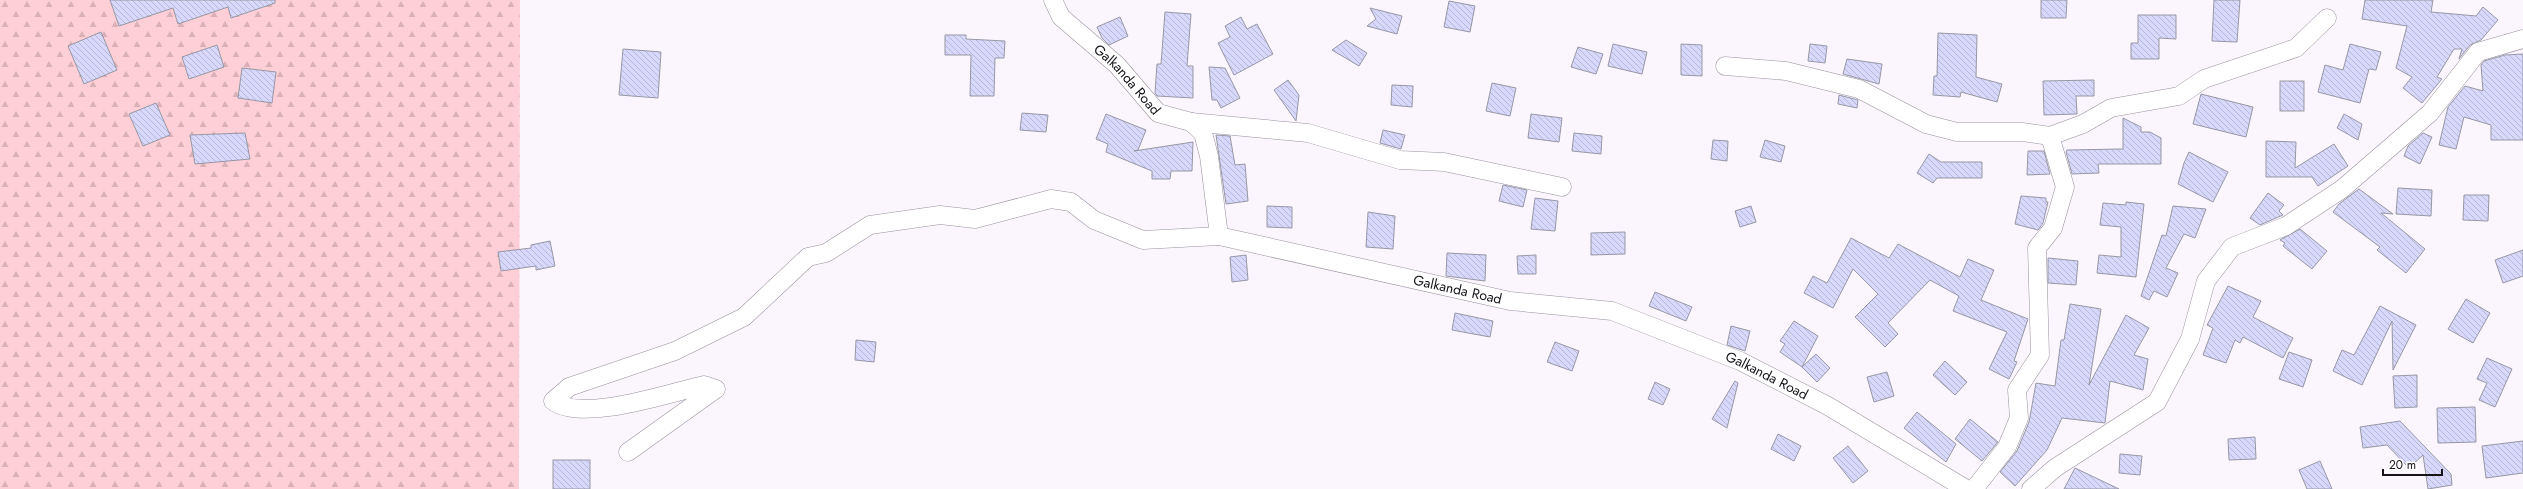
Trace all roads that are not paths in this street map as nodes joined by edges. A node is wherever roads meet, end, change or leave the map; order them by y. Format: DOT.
graph roads {
  1 [pos="1053,0"];
  2 [pos="2327,18"];
  3 [pos="2523,39"];
  4 [pos="1724,66"];
  5 [pos="1191,122"];
  6 [pos="2050,136"];
  7 [pos="1562,187"];
  8 [pos="1219,236"];
  9 [pos="628,452"];
  10 [pos="1966,489"];
  11 [pos="1974,489"];
  12 [pos="2031,489"];
  1 -- 5 [label="street, Galkanda Road"];
  2 -- 6 [label="street"];
  3 -- 12 [label="street"];
  4 -- 6 [label="street"];
  5 -- 7 [label="street, Galkanda Road"];
  5 -- 8 [label="street"];
  6 -- 11 [label="street"];
  8 -- 9 [label="street, Galkanda Road"];
  8 -- 10 [label="street, Galkanda Road"];
}
